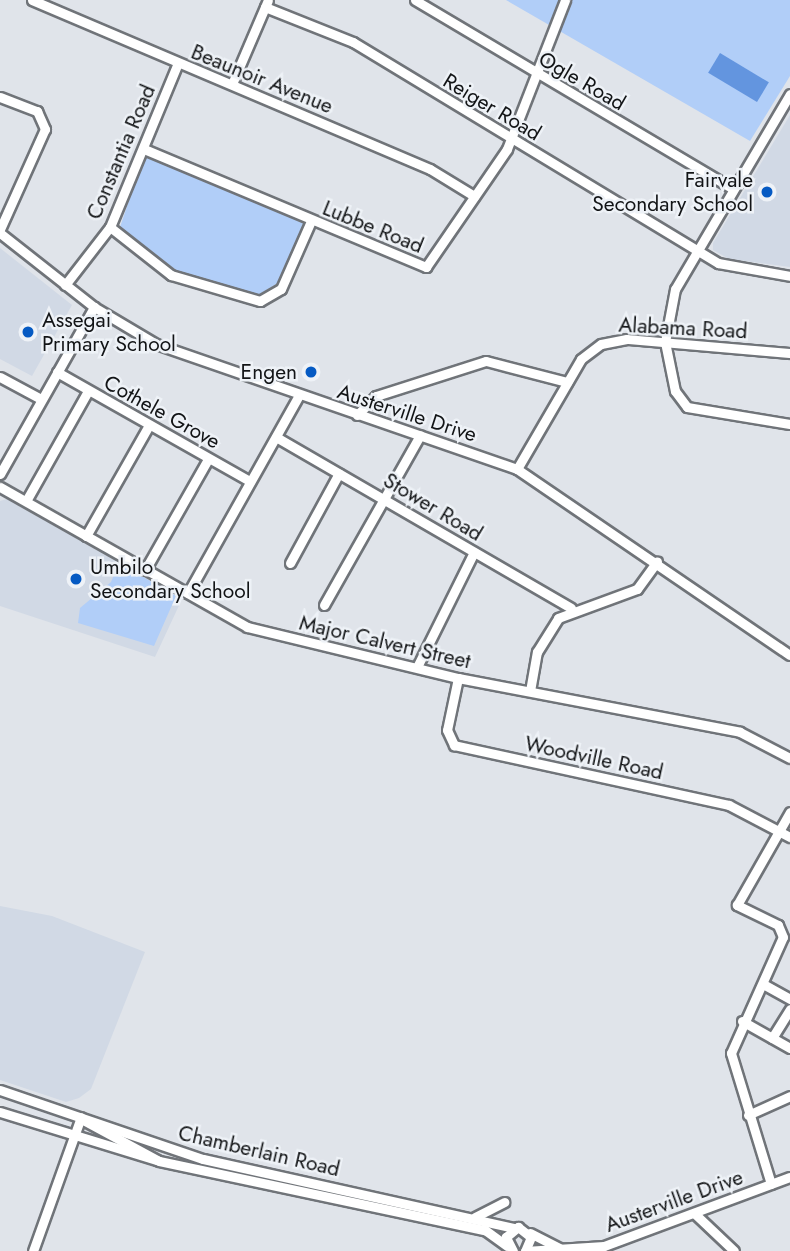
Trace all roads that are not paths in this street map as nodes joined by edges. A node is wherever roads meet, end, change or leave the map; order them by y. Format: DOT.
graph roads {
  1 [pos="32,0"];
  2 [pos="415,0"];
  3 [pos="565,0"];
  4 [pos="266,4"];
  5 [pos="178,63"];
  6 [pos="536,74"];
  7 [pos="232,84"];
  8 [pos="790,93"];
  9 [pos="0,97"];
  10 [pos="510,138"];
  11 [pos="144,149"];
  12 [pos="733,189"];
  13 [pos="474,196"];
  14 [pos="311,221"];
  15 [pos="110,227"];
  16 [pos="0,231"];
  17 [pos="695,249"];
  18 [pos="790,276"];
  19 [pos="65,285"];
  20 [pos="94,307"];
  21 [pos="665,342"];
  22 [pos="790,353"];
  23 [pos="57,372"];
  24 [pos="0,377"];
  25 [pos="567,382"];
  26 [pos="88,391"];
  27 [pos="299,395"];
  28 [pos="41,399"];
  29 [pos="357,415"];
  30 [pos="790,424"];
  31 [pos="149,425"];
  32 [pos="420,435"];
  33 [pos="276,437"];
  34 [pos="208,459"];
  35 [pos="517,469"];
  36 [pos="339,473"];
  37 [pos="0,474"];
  38 [pos="250,481"];
  39 [pos="0,486"];
  40 [pos="384,500"];
  41 [pos="26,501"];
  42 [pos="86,536"];
  43 [pos="474,552"];
  44 [pos="657,561"];
  45 [pos="290,564"];
  46 [pos="145,570"];
  47 [pos="188,593"];
  48 [pos="324,605"];
  49 [pos="571,608"];
  50 [pos="790,655"];
  51 [pos="417,667"];
  52 [pos="458,678"];
  53 [pos="530,691"];
  54 [pos="790,758"];
  55 [pos="790,812"];
  56 [pos="779,831"];
  57 [pos="790,837"];
  58 [pos="786,950"];
  59 [pos="762,984"];
  60 [pos="790,999"];
  61 [pos="790,1009"];
  62 [pos="742,1021"];
  63 [pos="787,1021"];
  64 [pos="772,1038"];
  65 [pos="790,1048"];
  66 [pos="0,1090"];
  67 [pos="790,1096"];
  68 [pos="0,1112"];
  69 [pos="748,1115"];
  70 [pos="81,1117"];
  71 [pos="75,1139"];
  72 [pos="179,1151"];
  73 [pos="159,1161"];
  74 [pos="176,1165"];
  75 [pos="790,1177"];
  76 [pos="771,1184"];
  77 [pos="504,1202"];
  78 [pos="694,1213"];
  79 [pos="475,1217"];
  80 [pos="514,1228"];
  81 [pos="530,1233"];
  82 [pos="510,1249"];
  83 [pos="568,1250"];
  84 [pos="33,1251"];
  85 [pos="525,1251"];
  86 [pos="734,1251"];
  1 -- 5 [label="street, Beaunoir Avenue"];
  2 -- 6 [label="street, Ogle Road"];
  3 -- 6 [label="street, Lubbe Road"];
  4 -- 7 [label="street"];
  4 -- 10 [label="street, Reiger Road"];
  5 -- 7 [label="street, Beaunoir Avenue"];
  5 -- 11 [label="street, Constantia Road"];
  6 -- 10 [label="street, Lubbe Road"];
  6 -- 12 [label="street, Ogle Road"];
  7 -- 13 [label="street, Beaunoir Avenue"];
  8 -- 12 [label="street"];
  9 -- 16 [label="street"];
  10 -- 13 [label="street, Lubbe Road"];
  10 -- 17 [label="street, Reiger Road"];
  11 -- 14 [label="street, Lubbe Road"];
  11 -- 15 [label="street, Constantia Road"];
  12 -- 17 [label="street"];
  13 -- 14 [label="street, Lubbe Road"];
  14 -- 15 [label="street"];
  15 -- 19 [label="street, Constantia Road"];
  16 -- 19 [label="street, Austerville Drive"];
  17 -- 18 [label="street, Reiger Road"];
  17 -- 21 [label="street"];
  19 -- 20 [label="street, Austerville Drive"];
  20 -- 23 [label="street"];
  20 -- 27 [label="street, Austerville Drive"];
  21 -- 22 [label="street, Alabama Road"];
  21 -- 25 [label="street, Alabama Road"];
  21 -- 30 [label="street"];
  23 -- 26 [label="street, Cothele Grove"];
  23 -- 28 [label="street"];
  24 -- 28 [label="street"];
  25 -- 29 [label="street"];
  25 -- 35 [label="street, Alabama Road"];
  26 -- 31 [label="street, Cothele Grove"];
  26 -- 41 [label="street"];
  27 -- 29 [label="street, Austerville Drive"];
  27 -- 33 [label="street"];
  28 -- 37 [label="street"];
  29 -- 32 [label="street, Austerville Drive"];
  31 -- 34 [label="street, Cothele Grove"];
  31 -- 42 [label="street"];
  32 -- 35 [label="street, Austerville Drive"];
  32 -- 40 [label="street"];
  33 -- 36 [label="street, Stower Road"];
  33 -- 38 [label="street"];
  34 -- 38 [label="street, Cothele Grove"];
  34 -- 46 [label="street"];
  35 -- 44 [label="street, Austerville Drive"];
  36 -- 40 [label="street, Stower Road"];
  36 -- 45 [label="street"];
  38 -- 47 [label="street"];
  39 -- 41 [label="street, Major Calvert Street"];
  40 -- 43 [label="street, Stower Road"];
  40 -- 48 [label="street"];
  41 -- 42 [label="street, Major Calvert Street"];
  42 -- 46 [label="street, Major Calvert Street"];
  43 -- 49 [label="street, Stower Road"];
  43 -- 51 [label="street"];
  44 -- 49 [label="street"];
  44 -- 50 [label="street, Austerville Drive"];
  46 -- 47 [label="street, Major Calvert Street"];
  47 -- 51 [label="street, Major Calvert Street"];
  49 -- 53 [label="street"];
  51 -- 52 [label="street, Major Calvert Street"];
  52 -- 53 [label="street, Major Calvert Street"];
  52 -- 56 [label="street, Woodville Road"];
  53 -- 54 [label="street, Major Calvert Street"];
  55 -- 56 [label="street"];
  56 -- 57 [label="street, Woodville Road"];
  56 -- 58 [label="street"];
  58 -- 59 [label="street"];
  59 -- 60 [label="street"];
  59 -- 62 [label="street"];
  61 -- 63 [label="street"];
  62 -- 64 [label="street"];
  62 -- 69 [label="street"];
  63 -- 64 [label="street"];
  64 -- 65 [label="street"];
  66 -- 70 [label="street, Chamberlain Road"];
  67 -- 69 [label="street"];
  68 -- 71 [label="street, Chamberlain Road"];
  69 -- 76 [label="street"];
  70 -- 71 [label="street"];
  70 -- 72 [label="street, Chamberlain Road"];
  70 -- 73 [label="street"];
  71 -- 73 [label="street, Chamberlain Road"];
  71 -- 84 [label="street"];
  72 -- 74 [label="street"];
  72 -- 79 [label="street, Chamberlain Road"];
  73 -- 74 [label="street, Chamberlain Road"];
  74 -- 82 [label="street, Chamberlain Road"];
  75 -- 76 [label="street, Austerville Drive"];
  76 -- 78 [label="street, Austerville Drive"];
  77 -- 79 [label="street"];
  78 -- 83 [label="street, Austerville Drive"];
  78 -- 86 [label="street"];
  79 -- 80 [label="street, Chamberlain Road"];
  80 -- 81 [label="street, Chamberlain Road"];
  80 -- 82 [label="street"];
  81 -- 83 [label="street"];
  81 -- 85 [label="street"];
  83 -- 85 [label="street, Austerville Drive"];
}
